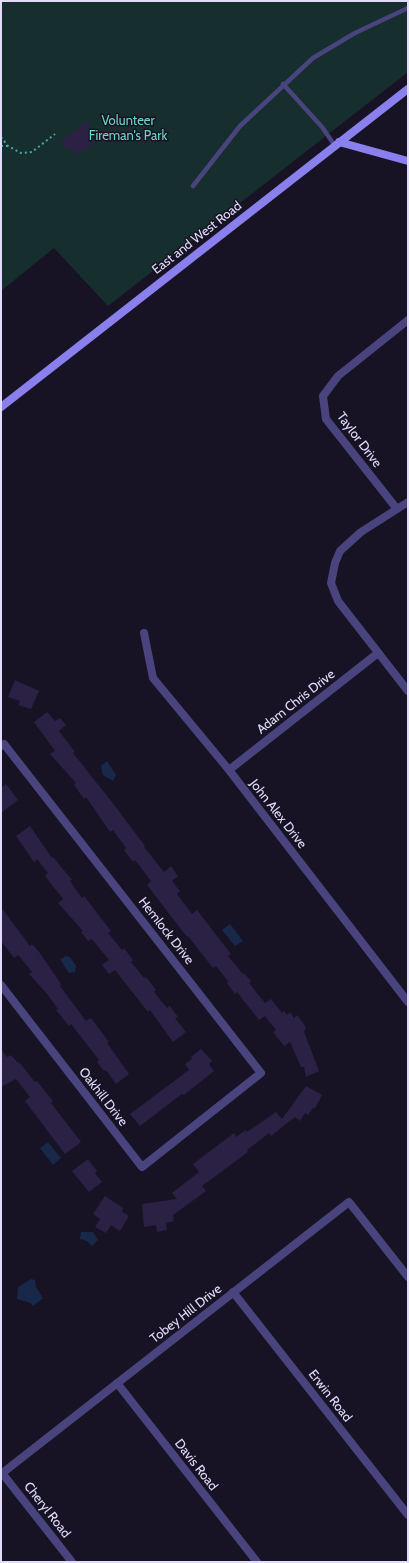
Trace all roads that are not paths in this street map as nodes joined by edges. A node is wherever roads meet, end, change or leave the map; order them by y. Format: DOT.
graph roads {
  1 [pos="408,8"];
  2 [pos="283,84"];
  3 [pos="408,89"];
  4 [pos="337,144"];
  5 [pos="408,161"];
  6 [pos="193,186"];
  7 [pos="408,320"];
  8 [pos="1,407"];
  9 [pos="408,502"];
  10 [pos="397,509"];
  11 [pos="144,633"];
  12 [pos="378,653"];
  13 [pos="408,690"];
  14 [pos="1,746"];
  15 [pos="229,770"];
  16 [pos="1,985"];
  17 [pos="408,1002"];
  18 [pos="198,1124"];
  19 [pos="408,1277"];
  20 [pos="233,1292"];
  21 [pos="117,1383"];
  22 [pos="2,1474"];
  23 [pos="408,1515"];
  24 [pos="72,1562"];
  25 [pos="257,1562"];
  1 -- 2 [label="lane"];
  2 -- 4 [label="lane"];
  2 -- 6 [label="lane"];
  3 -- 4 [label="street, East and West Road"];
  4 -- 5 [label="street"];
  4 -- 8 [label="street, East and West Road"];
  7 -- 10 [label="street, Taylor Drive"];
  9 -- 10 [label="street"];
  10 -- 12 [label="street"];
  11 -- 15 [label="street, John Alex Drive"];
  12 -- 13 [label="street"];
  12 -- 15 [label="street, Adam Chris Drive"];
  14 -- 18 [label="street, Hemlock Drive"];
  15 -- 17 [label="street, John Alex Drive"];
  16 -- 18 [label="street, Oakhill Drive"];
  19 -- 20 [label="street, Tobey Hill Drive"];
  20 -- 21 [label="street, Tobey Hill Drive"];
  20 -- 23 [label="street, Erwin Road"];
  21 -- 22 [label="street, Tobey Hill Drive"];
  21 -- 25 [label="street, Davis Road"];
  22 -- 24 [label="street, Cheryl Road"];
}
